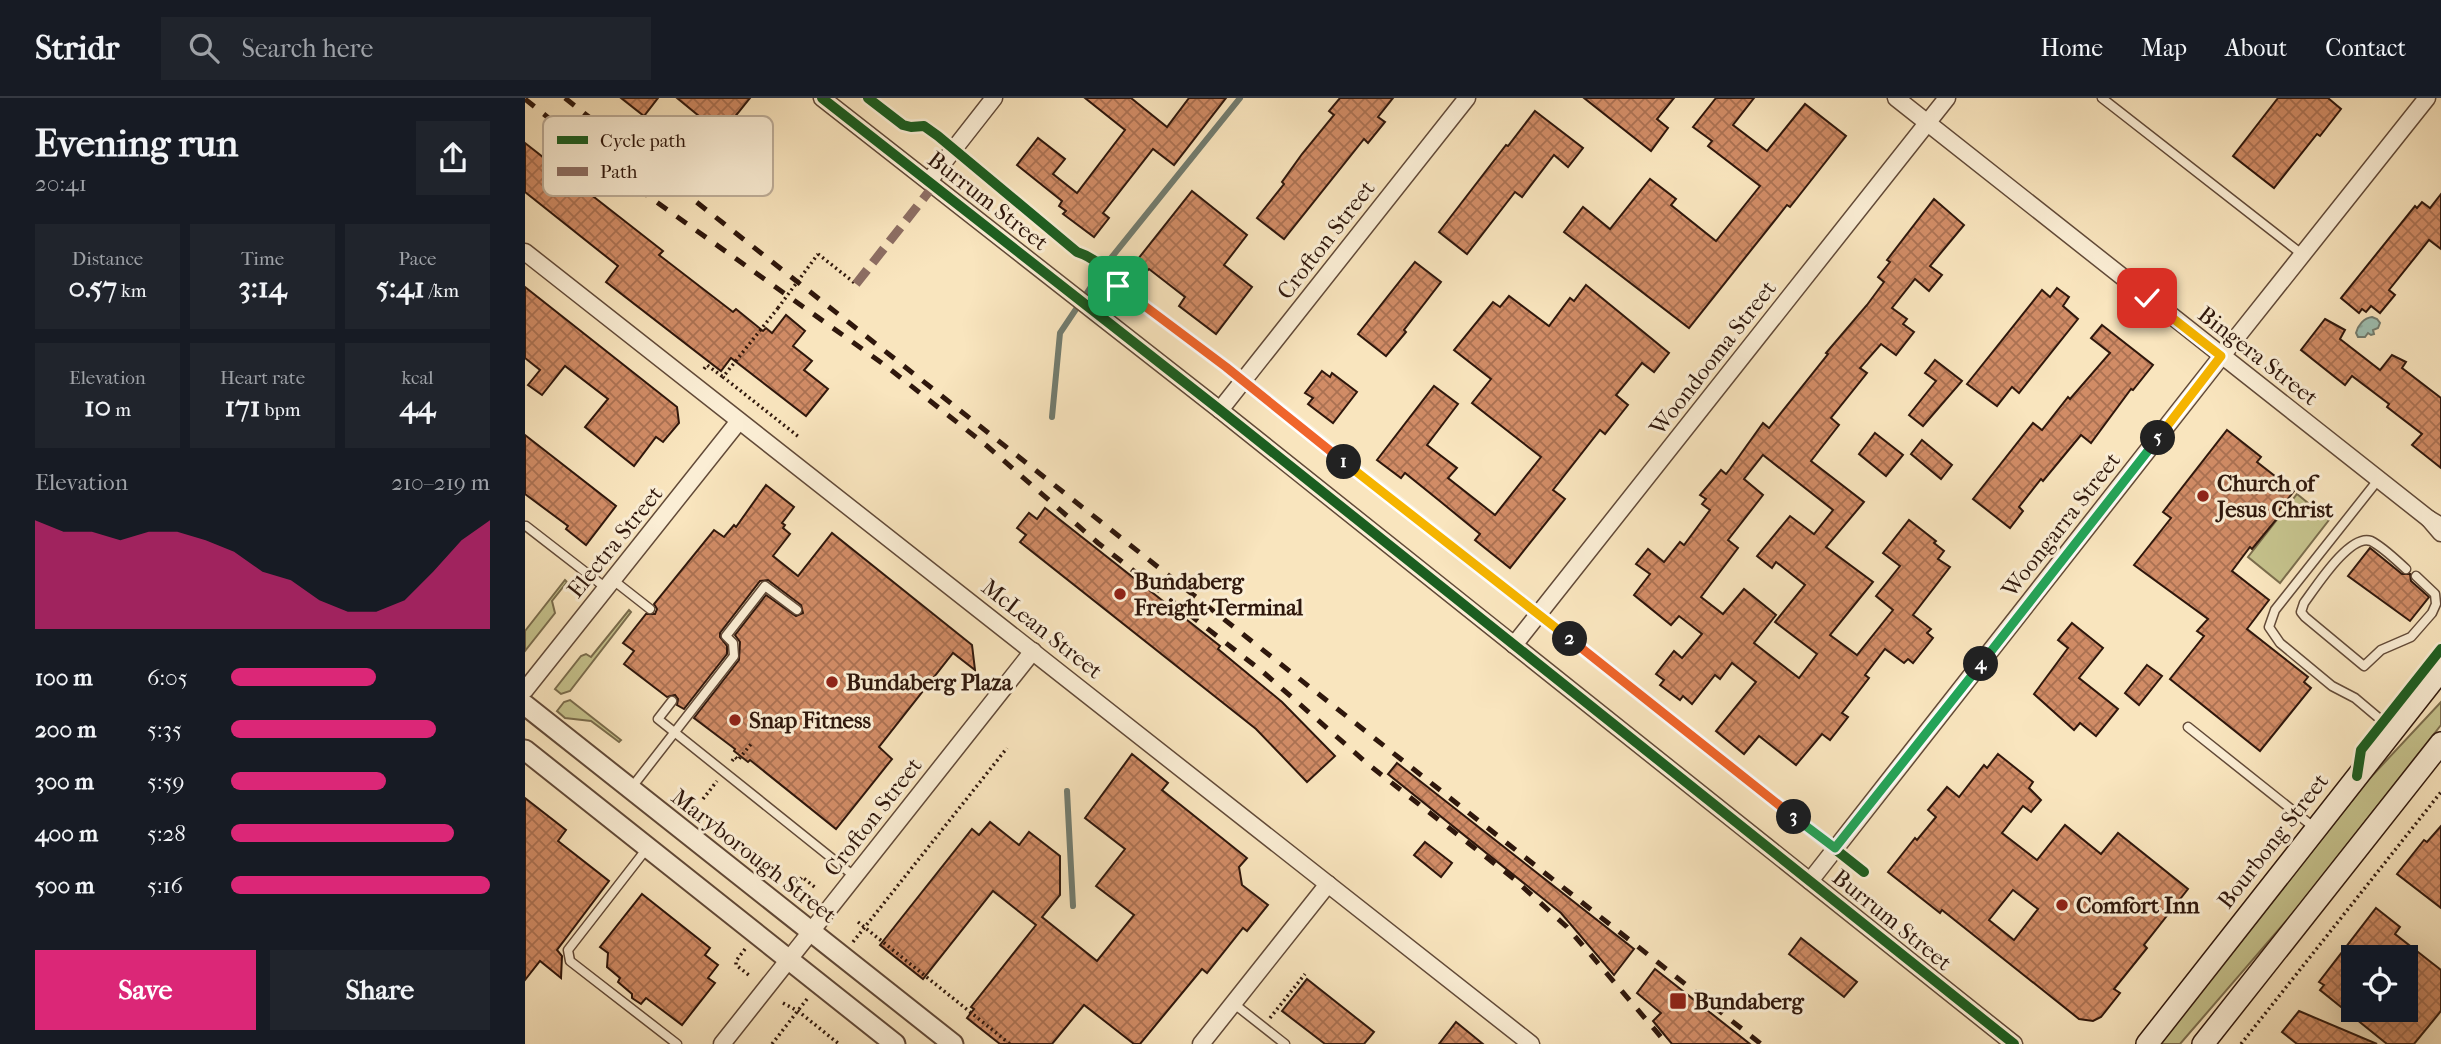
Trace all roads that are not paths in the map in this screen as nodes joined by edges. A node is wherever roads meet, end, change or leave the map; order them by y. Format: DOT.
graph roads {
  1 [pos="823,98"];
  2 [pos="994,98"];
  3 [pos="1468,98"];
  4 [pos="1895,98"];
  5 [pos="1947,98"];
  6 [pos="2102,98"];
  7 [pos="2427,98"];
  8 [pos="1927,123"];
  9 [pos="929,181"];
  10 [pos="525,252"];
  11 [pos="2303,255"];
  12 [pos="2221,356"];
  13 [pos="1220,410"];
  14 [pos="739,421"];
  15 [pos="2378,480"];
  16 [pos="2435,523"];
  17 [pos="526,526"];
  18 [pos="2441,533"];
  19 [pos="2406,569"];
  20 [pos="2416,576"];
  21 [pos="610,584"];
  22 [pos="650,609"];
  23 [pos="797,610"];
  24 [pos="1514,645"];
  25 [pos="1033,651"];
  26 [pos="2441,670"];
  27 [pos="525,690"];
  28 [pos="672,701"];
  29 [pos="525,705"];
  30 [pos="2188,727"];
  31 [pos="2393,730"];
  32 [pos="675,733"];
  33 [pos="2441,743"];
  34 [pos="525,750"];
  35 [pos="630,789"];
  36 [pos="2316,829"];
  37 [pos="647,847"];
  38 [pos="855,876"];
  39 [pos="1810,881"];
  40 [pos="1328,884"];
  41 [pos="811,932"];
  42 [pos="789,960"];
  43 [pos="1233,1003"];
  44 [pos="677,1044"];
  45 [pos="722,1044"];
  46 [pos="895,1044"];
  47 [pos="953,1044"];
  48 [pos="1201,1044"];
  49 [pos="1285,1044"];
  50 [pos="1531,1044"];
  51 [pos="2014,1044"];
  52 [pos="2147,1044"];
  53 [pos="2203,1044"];
  1 -- 9 [label="street, Burrum Street"];
  2 -- 9 [label="street"];
  3 -- 13 [label="street, Crofton Street"];
  4 -- 8 [label="street, Bingera Street"];
  5 -- 8 [label="street, Woondooma Street"];
  6 -- 11 [label="lane"];
  7 -- 11 [label="street, Woongarra Street"];
  8 -- 12 [label="street, Bingera Street"];
  8 -- 24 [label="street, Woondooma Street"];
  9 -- 13 [label="street, Burrum Street"];
  10 -- 14 [label="street, McLean Street"];
  11 -- 12 [label="street, Woongarra Street"];
  12 -- 15 [label="street, Bingera Street"];
  12 -- 39 [label="street, Woongarra Street"];
  13 -- 24 [label="street, Burrum Street"];
  14 -- 21 [label="street, Electra Street"];
  14 -- 25 [label="street, McLean Street"];
  15 -- 16 [label="street, Bingera Street"];
  15 -- 31 [label="lane"];
  16 -- 18 [label="street, Bingera Street"];
  17 -- 21 [label="lane"];
  19 -- 20 [label="lane"];
  21 -- 22 [label="lane"];
  21 -- 27 [label="street, Electra Street"];
  23 -- 32 [label="lane"];
  24 -- 39 [label="street, Burrum Street"];
  25 -- 38 [label="street, Crofton Street"];
  25 -- 40 [label="street, McLean Street"];
  26 -- 31 [label="main road, Bourbong Street"];
  28 -- 32 [label="lane"];
  29 -- 35 [label="street, Maryborough Street"];
  30 -- 36 [label="lane"];
  31 -- 36 [label="main road, Bourbong Street"];
  32 -- 35 [label="lane"];
  32 -- 38 [label="lane"];
  33 -- 53 [label="main road"];
  34 -- 37 [label="street"];
  35 -- 41 [label="street, Maryborough Street"];
  36 -- 52 [label="main road, Bourbong Street"];
  37 -- 42 [label="street"];
  37 -- 44 [label="lane"];
  38 -- 41 [label="street, Crofton Street"];
  39 -- 51 [label="street, Burrum Street"];
  40 -- 43 [label="street"];
  40 -- 50 [label="street, McLean Street"];
  41 -- 42 [label="street, Crofton Street"];
  41 -- 47 [label="street, Maryborough Street"];
  42 -- 45 [label="street, Crofton Street"];
  42 -- 46 [label="street"];
  43 -- 48 [label="street"];
  43 -- 49 [label="lane"];
}
